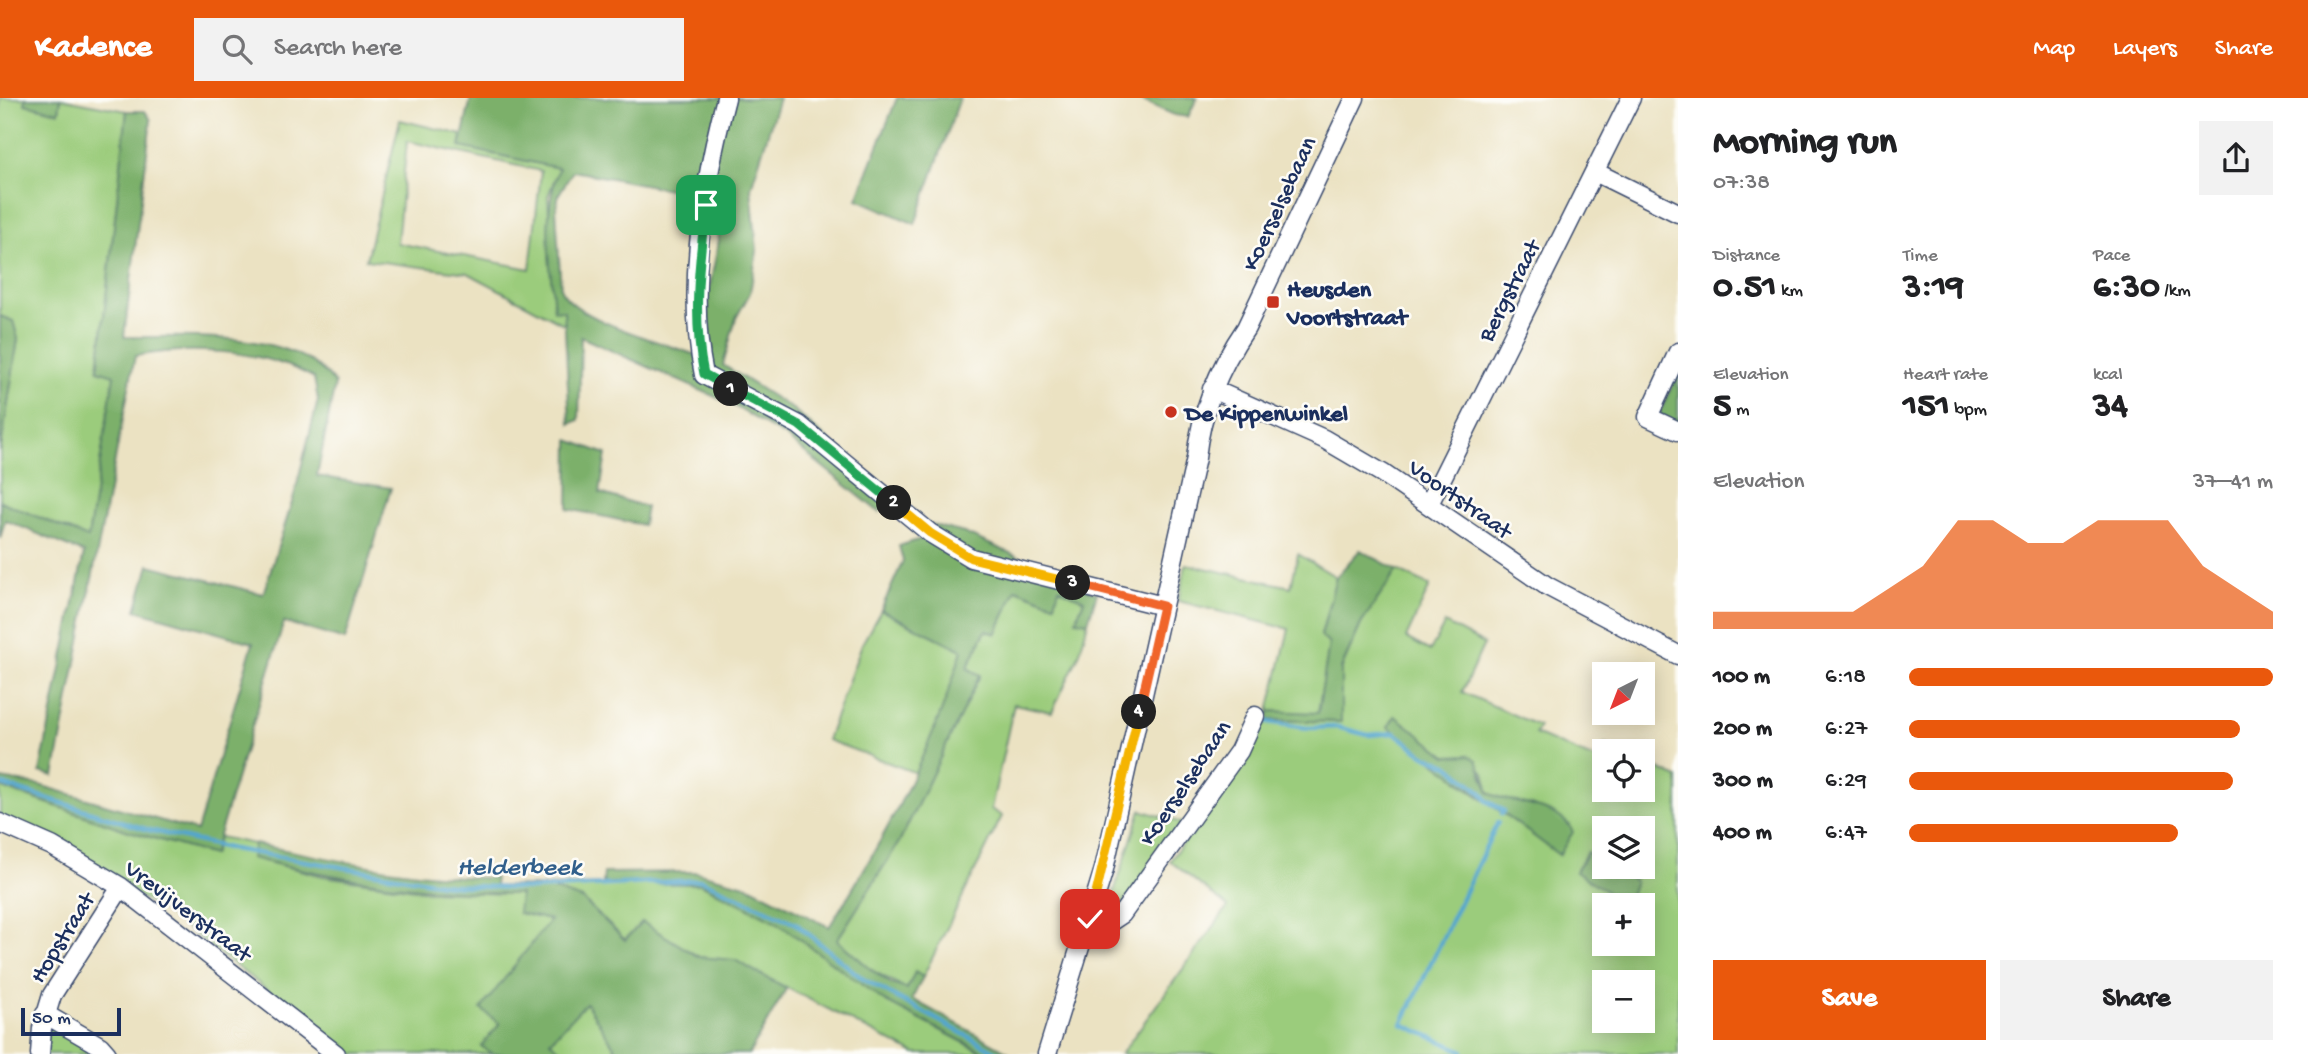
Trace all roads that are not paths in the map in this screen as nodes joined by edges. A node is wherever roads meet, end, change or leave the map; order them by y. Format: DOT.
graph roads {
  1 [pos="726,98"];
  2 [pos="1355,98"];
  3 [pos="1631,98"];
  4 [pos="1595,172"];
  5 [pos="1678,213"];
  6 [pos="1678,352"];
  7 [pos="1218,391"];
  8 [pos="1678,431"];
  9 [pos="1429,504"];
  10 [pos="1163,606"];
  11 [pos="1678,655"];
  12 [pos="1255,716"];
  13 [pos="0,823"];
  14 [pos="121,887"];
  15 [pos="1090,919"];
  16 [pos="1057,1011"];
  17 [pos="45,1014"];
  18 [pos="40,1054"];
  19 [pos="107,1054"];
  20 [pos="337,1054"];
  21 [pos="1034,1054"];
  22 [pos="1047,1054"];
  1 -- 10 [label="street"];
  2 -- 7 [label="street, Koerselsebaan"];
  3 -- 4 [label="street, Bergstraat"];
  4 -- 5 [label="street"];
  4 -- 9 [label="street, Bergstraat"];
  6 -- 8 [label="street"];
  7 -- 9 [label="street, Voortstraat"];
  7 -- 10 [label="street, Koerselsebaan"];
  9 -- 11 [label="street, Voortstraat"];
  10 -- 15 [label="street, Koerselsebaan"];
  12 -- 15 [label="street, Koerselsebaan"];
  13 -- 14 [label="street, Vrevijverstraat"];
  14 -- 17 [label="street, Hopstraat"];
  14 -- 20 [label="street, Vrevijverstraat"];
  15 -- 16 [label="street, Koerselsebaan"];
  16 -- 21 [label="street, Koerselsebaan"];
  16 -- 22 [label="street, Koerselsebaan"];
  17 -- 18 [label="street, Hopstraat"];
  17 -- 19 [label="street, Hopstraat"];
}
